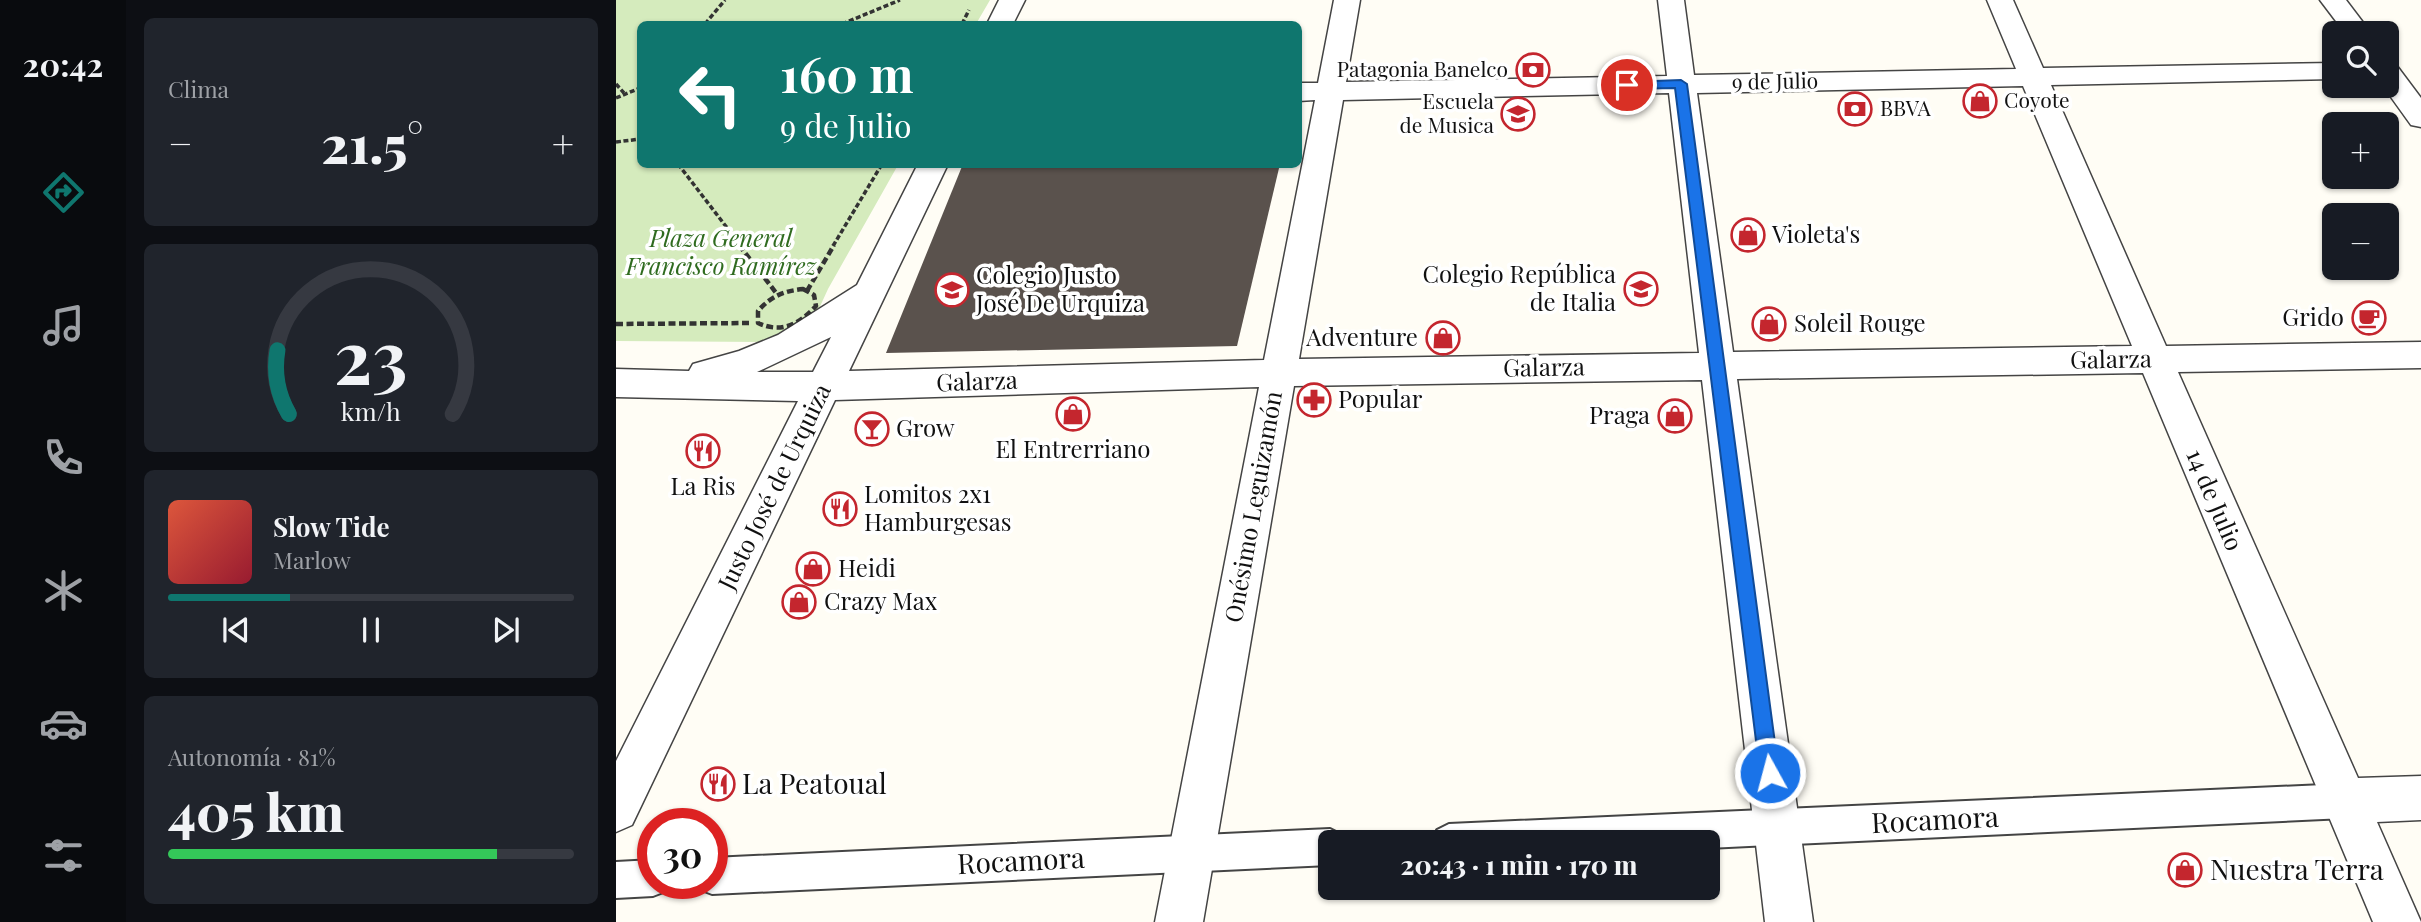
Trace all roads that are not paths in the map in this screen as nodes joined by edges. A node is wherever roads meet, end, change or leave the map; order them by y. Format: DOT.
graph roads {
  1 [pos="1012,0"];
  2 [pos="1347,0"];
  3 [pos="1671,0"];
  4 [pos="2000,0"];
  5 [pos="2333,0"];
  6 [pos="1002,21"];
  7 [pos="2349,21"];
  8 [pos="2421,69"];
  9 [pos="2399,70"];
  10 [pos="2322,71"];
  11 [pos="2032,77"];
  12 [pos="1681,84"];
  13 [pos="2399,88"];
  14 [pos="1313,92"];
  15 [pos="2421,118"];
  16 [pos="931,168"];
  17 [pos="872,288"];
  18 [pos="2421,355"];
  19 [pos="2154,359"];
  20 [pos="1717,366"];
  21 [pos="1278,373"];
  22 [pos="616,383"];
  23 [pos="667,383"];
  24 [pos="824,386"];
  25 [pos="2421,798"];
  26 [pos="2345,802"];
  27 [pos="616,808"];
  28 [pos="1777,827"];
  29 [pos="1711,830"];
  30 [pos="1318,848"];
  31 [pos="1192,853"];
  32 [pos="728,875"];
  33 [pos="637,879"];
  34 [pos="616,880"];
  35 [pos="1179,922"];
  36 [pos="1789,922"];
  37 [pos="2397,922"];
  1 -- 6 [label="street"];
  2 -- 14 [label="street, Onésimo Leguizamón"];
  3 -- 12 [label="street"];
  4 -- 11 [label="street, 14 de Julio"];
  5 -- 7 [label="street"];
  8 -- 9 [label="street"];
  10 -- 11 [label="street, 9 de Julio"];
  11 -- 12 [label="street, 9 de Julio"];
  11 -- 19 [label="street, 14 de Julio"];
  12 -- 14 [label="street, 9 de Julio"];
  12 -- 20 [label="street"];
  13 -- 15 [label="street"];
  14 -- 21 [label="street, Onésimo Leguizamón"];
  16 -- 17 [label="street, Justo José de Urquiza"];
  17 -- 23 [label="street, Galarza"];
  17 -- 24 [label="street, Justo José de Urquiza"];
  18 -- 19 [label="street, Galarza"];
  19 -- 20 [label="street, Galarza"];
  19 -- 26 [label="street, 14 de Julio"];
  20 -- 21 [label="street, Galarza"];
  20 -- 28 [label="street"];
  21 -- 24 [label="street, Galarza"];
  21 -- 31 [label="street, Onésimo Leguizamón"];
  22 -- 23 [label="street, Galarza"];
  23 -- 24 [label="street, Galarza"];
  24 -- 27 [label="street, Justo José de Urquiza"];
  25 -- 26 [label="street, Rocamora"];
  26 -- 28 [label="street, Rocamora"];
  26 -- 37 [label="street, 14 de Julio"];
  28 -- 29 [label="street, Rocamora"];
  28 -- 36 [label="street"];
  30 -- 31 [label="street, Rocamora"];
  31 -- 32 [label="street, Rocamora"];
  31 -- 35 [label="street, Onésimo Leguizamón"];
  33 -- 34 [label="street"];
}
